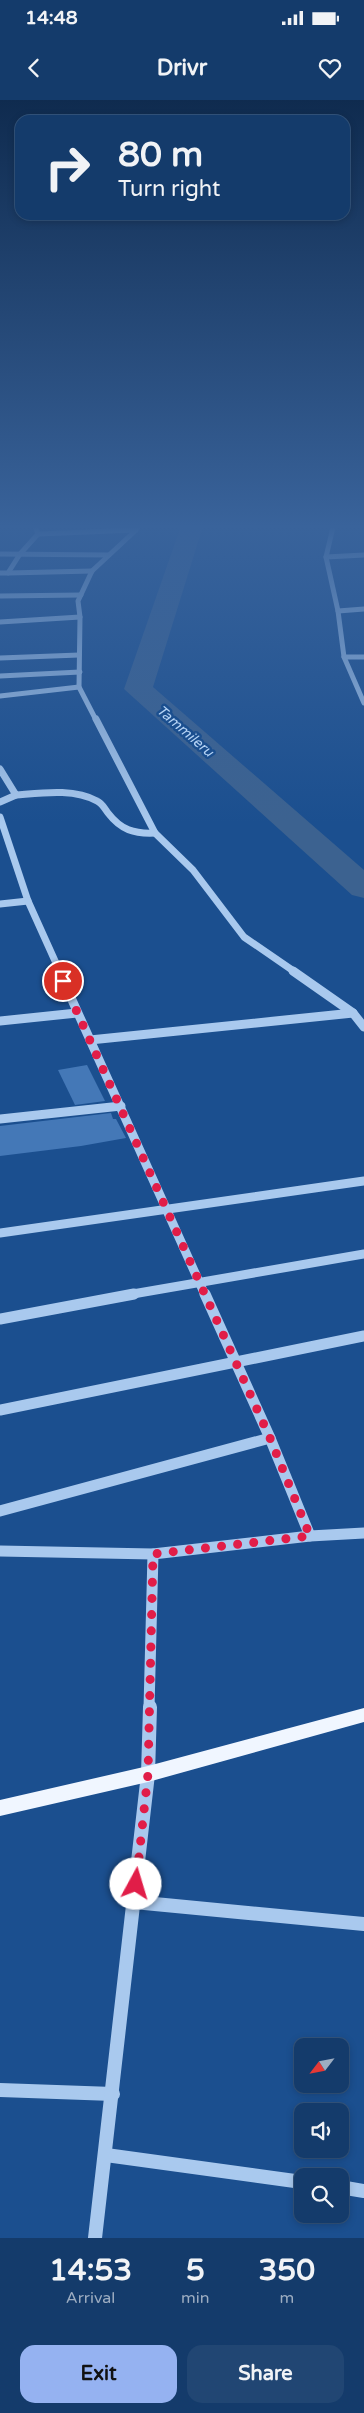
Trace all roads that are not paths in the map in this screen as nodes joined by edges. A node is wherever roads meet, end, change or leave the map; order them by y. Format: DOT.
graph roads {
  1 [pos="80,623"];
  2 [pos="340,623"];
  3 [pos="79,654"];
  4 [pos="364,657"];
  5 [pos="0,658"];
  6 [pos="344,658"];
  7 [pos="80,672"];
  8 [pos="0,676"];
  9 [pos="79,687"];
  10 [pos="0,696"];
  11 [pos="364,703"];
  12 [pos="0,768"];
  13 [pos="16,795"];
  14 [pos="0,802"];
  15 [pos="0,817"];
  16 [pos="155,833"];
  17 [pos="28,901"];
  18 [pos="0,904"];
  19 [pos="78,1013"];
  20 [pos="353,1013"];
  21 [pos="0,1021"];
  22 [pos="364,1027"];
  23 [pos="90,1040"];
  24 [pos="120,1106"];
  25 [pos="0,1119"];
  26 [pos="364,1181"];
  27 [pos="168,1210"];
  28 [pos="0,1233"];
  29 [pos="364,1254"];
  30 [pos="200,1281"];
  31 [pos="0,1319"];
  32 [pos="364,1336"];
  33 [pos="237,1363"];
  34 [pos="0,1410"];
  35 [pos="270,1438"];
  36 [pos="0,1511"];
  37 [pos="364,1533"];
  38 [pos="310,1536"];
  39 [pos="0,1551"];
  40 [pos="153,1554"];
  41 [pos="364,1715"];
  42 [pos="148,1774"];
  43 [pos="0,1808"];
  44 [pos="134,1902"];
  45 [pos="364,1924"];
  46 [pos="0,2090"];
  47 [pos="113,2094"];
  48 [pos="106,2155"];
  49 [pos="294,2181"];
  50 [pos="349,2188"];
  51 [pos="364,2191"];
  52 [pos="95,2238"];
  1 -- 3 [label="street"];
  2 -- 6 [label="street"];
  3 -- 5 [label="street"];
  3 -- 7 [label="street"];
  4 -- 6 [label="street"];
  6 -- 11 [label="street"];
  7 -- 8 [label="street"];
  7 -- 9 [label="street"];
  9 -- 10 [label="street"];
  9 -- 16 [label="street"];
  12 -- 13 [label="street"];
  13 -- 14 [label="street"];
  13 -- 16 [label="street"];
  15 -- 17 [label="street"];
  16 -- 20 [label="street"];
  17 -- 18 [label="street"];
  17 -- 19 [label="street"];
  19 -- 21 [label="street"];
  19 -- 23 [label="street"];
  20 -- 22 [label="street"];
  20 -- 23 [label="street"];
  23 -- 24 [label="street"];
  24 -- 25 [label="street"];
  24 -- 27 [label="street"];
  26 -- 27 [label="street"];
  27 -- 28 [label="street"];
  27 -- 30 [label="street"];
  29 -- 30 [label="street"];
  30 -- 31 [label="street"];
  30 -- 33 [label="street"];
  32 -- 33 [label="street"];
  33 -- 34 [label="street"];
  33 -- 35 [label="street"];
  35 -- 36 [label="street"];
  35 -- 38 [label="street"];
  37 -- 38 [label="street"];
  38 -- 40 [label="street"];
  39 -- 40 [label="street"];
  40 -- 42 [label="street"];
  41 -- 42 [label="main road"];
  42 -- 43 [label="main road"];
  42 -- 44 [label="street"];
  44 -- 45 [label="street"];
  44 -- 47 [label="street"];
  46 -- 47 [label="street"];
  47 -- 48 [label="street"];
  48 -- 49 [label="street"];
  48 -- 52 [label="street"];
  50 -- 51 [label="street"];
}
